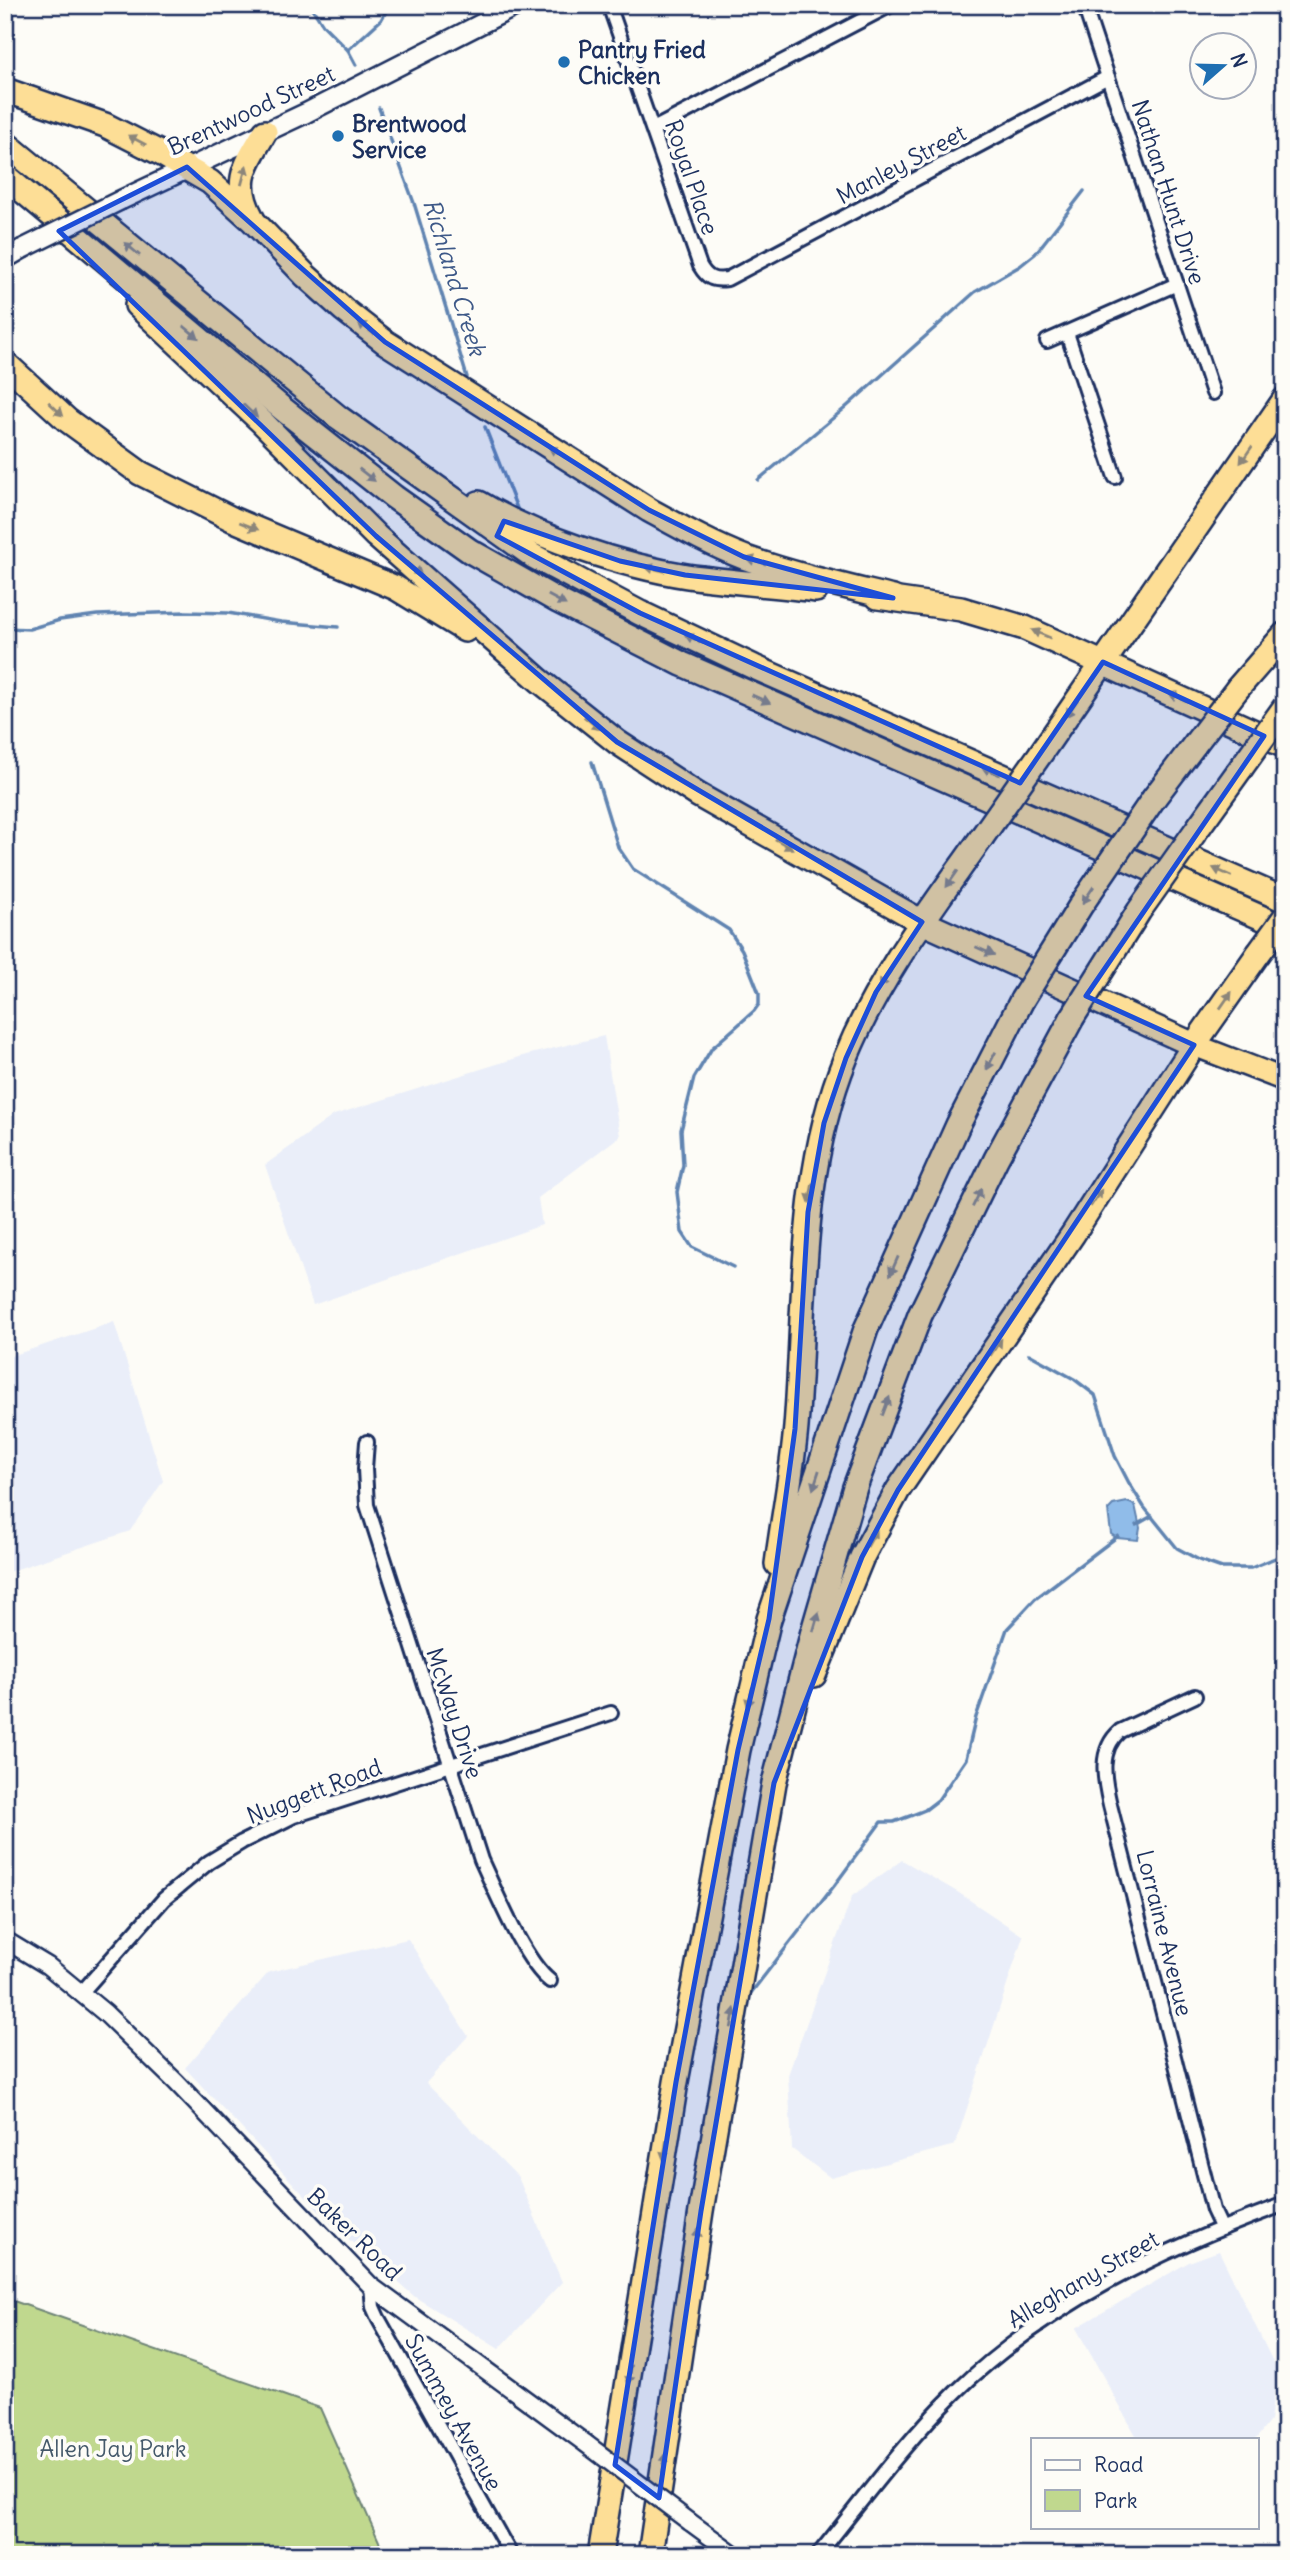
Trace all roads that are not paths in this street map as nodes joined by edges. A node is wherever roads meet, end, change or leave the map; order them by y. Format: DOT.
graph roads {
  1 [pos="517,5"];
  2 [pos="609,5"];
  3 [pos="891,5"];
  4 [pos="1084,5"];
  5 [pos="1108,77"];
  6 [pos="5,90"];
  7 [pos="653,129"];
  8 [pos="265,132"];
  9 [pos="5,142"];
  10 [pos="187,167"];
  11 [pos="5,176"];
  12 [pos="44,210"];
  13 [pos="253,221"];
  14 [pos="5,259"];
  15 [pos="712,279"];
  16 [pos="1177,284"];
  17 [pos="1067,333"];
  18 [pos="1047,341"];
  19 [pos="5,363"];
  20 [pos="1213,393"];
  21 [pos="1285,399"];
  22 [pos="376,446"];
  23 [pos="1115,477"];
  24 [pos="892,598"];
  25 [pos="1285,634"];
  26 [pos="1103,662"];
  27 [pos="539,680"];
  28 [pos="1285,707"];
  29 [pos="1285,746"];
  30 [pos="1285,900"];
  31 [pos="1285,917"];
  32 [pos="922,922"];
  33 [pos="1285,928"];
  34 [pos="1194,1045"];
  35 [pos="1285,1080"];
  36 [pos="367,1442"];
  37 [pos="769,1619"];
  38 [pos="1195,1696"];
  39 [pos="611,1713"];
  40 [pos="450,1765"];
  41 [pos="774,1783"];
  42 [pos="5,1940"];
  43 [pos="550,1981"];
  44 [pos="82,1992"];
  45 [pos="1285,2204"];
  46 [pos="1221,2227"];
  47 [pos="371,2286"];
  48 [pos="510,2555"];
  49 [pos="600,2555"];
  50 [pos="650,2555"];
  51 [pos="735,2555"];
  52 [pos="818,2555"];
  1 -- 8 [label="main road, Brentwood Street"];
  2 -- 7 [label="street, Royal Place"];
  3 -- 7 [label="street"];
  4 -- 5 [label="street, Nathan Hunt Drive"];
  5 -- 15 [label="street, Manley Street"];
  5 -- 16 [label="street, Nathan Hunt Drive"];
  10 -- 6 [label="highway, one-way"];
  7 -- 15 [label="street, Royal Place"];
  8 -- 10 [label="main road, Brentwood Street"];
  13 -- 8 [label="highway, one-way"];
  22 -- 9 [label="highway, one-way"];
  10 -- 13 [label="highway"];
  10 -- 14 [label="main road, Brentwood Street, bridge"];
  11 -- 12 [label="highway"];
  12 -- 27 [label="highway, one-way"];
  12 -- 33 [label="highway, one-way"];
  24 -- 13 [label="highway, one-way"];
  16 -- 17 [label="street"];
  16 -- 20 [label="street, Nathan Hunt Drive"];
  17 -- 18 [label="street"];
  17 -- 23 [label="street"];
  19 -- 27 [label="highway, one-way"];
  21 -- 26 [label="highway, one-way"];
  24 -- 22 [label="highway, one-way"];
  30 -- 22 [label="highway, one-way"];
  26 -- 24 [label="highway, one-way"];
  25 -- 37 [label="highway, one-way, bridge"];
  29 -- 26 [label="highway, one-way"];
  26 -- 32 [label="highway, one-way, bridge"];
  27 -- 32 [label="highway, one-way"];
  41 -- 28 [label="highway, one-way, bridge"];
  34 -- 31 [label="highway, one-way, bridge"];
  32 -- 34 [label="highway, one-way"];
  32 -- 37 [label="highway, one-way"];
  34 -- 35 [label="highway"];
  41 -- 34 [label="highway, one-way"];
  36 -- 40 [label="street, McWay Drive"];
  37 -- 49 [label="highway, one-way"];
  38 -- 46 [label="street, Lorraine Avenue"];
  39 -- 40 [label="street, Nuggett Road"];
  40 -- 43 [label="street, McWay Drive"];
  40 -- 44 [label="street, Nuggett Road"];
  50 -- 41 [label="highway, one-way"];
  42 -- 44 [label="street, Baker Road"];
  44 -- 47 [label="street, Baker Road"];
  45 -- 46 [label="street, Alleghany Street"];
  46 -- 52 [label="street, Alleghany Street"];
  47 -- 48 [label="street, Summey Avenue"];
  47 -- 51 [label="street, Baker Road, bridge"];
}
